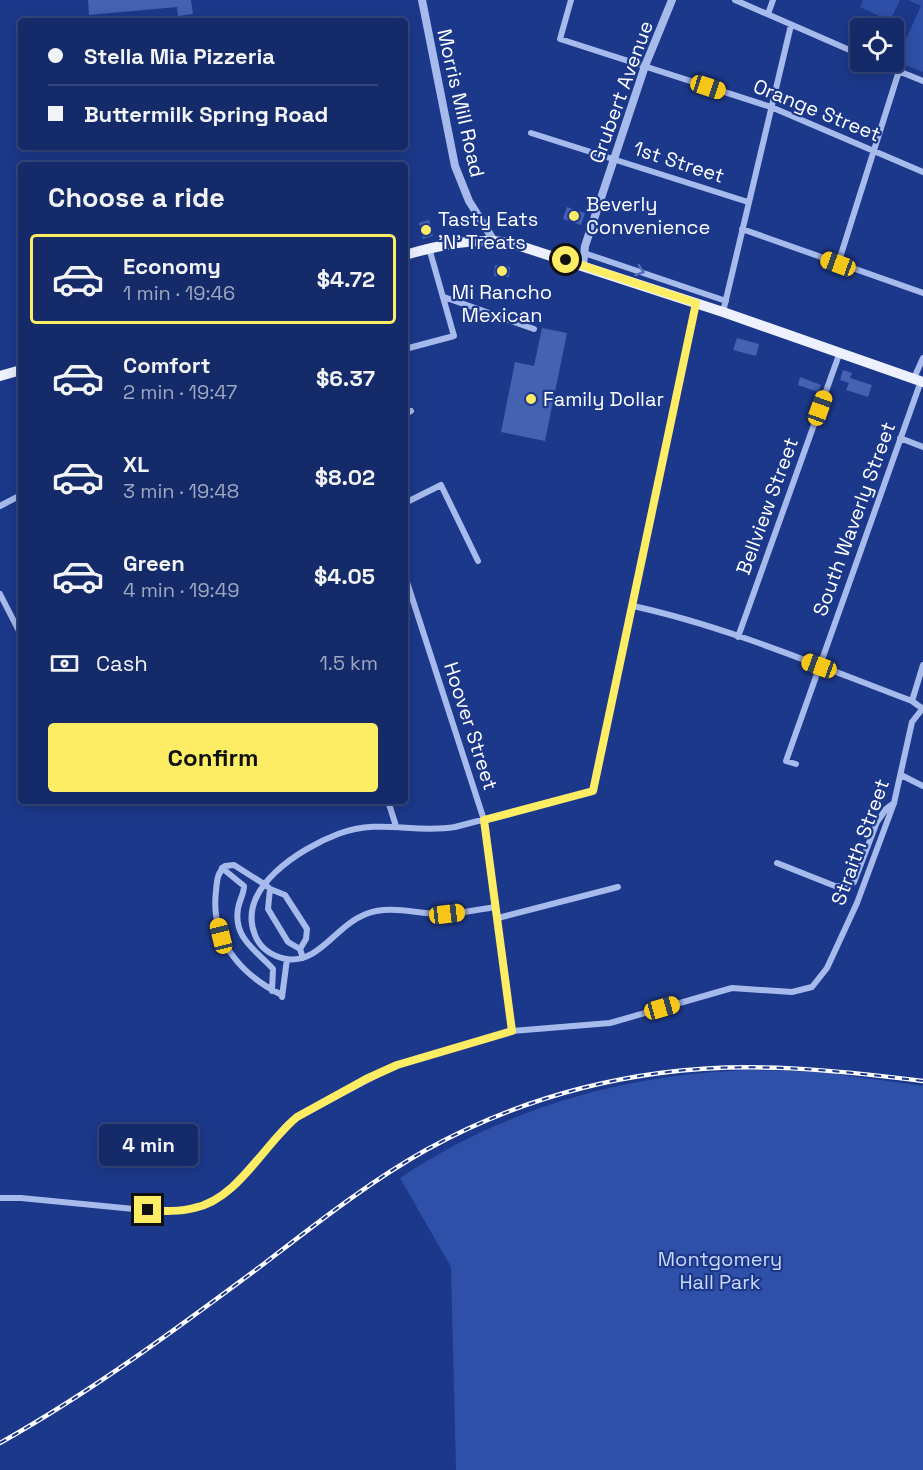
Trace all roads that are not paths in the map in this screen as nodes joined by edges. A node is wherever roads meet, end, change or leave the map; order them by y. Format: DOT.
graph roads {
  1 [pos="422,0"];
  2 [pos="571,0"];
  3 [pos="672,0"];
  4 [pos="735,0"];
  5 [pos="773,0"];
  6 [pos="768,14"];
  7 [pos="791,25"];
  8 [pos="850,50"];
  9 [pos="645,66"];
  10 [pos="899,72"];
  11 [pos="901,72"];
  12 [pos="923,81"];
  13 [pos="771,107"];
  14 [pos="531,133"];
  15 [pos="874,150"];
  16 [pos="614,158"];
  17 [pos="923,172"];
  18 [pos="748,202"];
  19 [pos="742,229"];
  20 [pos="494,241"];
  21 [pos="429,248"];
  22 [pos="408,254"];
  23 [pos="584,254"];
  24 [pos="838,264"];
  25 [pos="583,265"];
  26 [pos="923,293"];
  27 [pos="444,297"];
  28 [pos="696,303"];
  29 [pos="724,306"];
  30 [pos="534,330"];
  31 [pos="408,348"];
  32 [pos="840,352"];
  33 [pos="923,358"];
  34 [pos="18,371"];
  35 [pos="0,376"];
  36 [pos="919,380"];
  37 [pos="900,438"];
  38 [pos="923,447"];
  39 [pos="18,497"];
  40 [pos="408,502"];
  41 [pos="0,506"];
  42 [pos="478,561"];
  43 [pos="408,585"];
  44 [pos="0,594"];
  45 [pos="633,606"];
  46 [pos="18,629"];
  47 [pos="738,637"];
  48 [pos="923,665"];
  49 [pos="819,666"];
  50 [pos="912,701"];
  51 [pos="923,708"];
  52 [pos="796,764"];
  53 [pos="901,775"];
  54 [pos="923,786"];
  55 [pos="894,803"];
  56 [pos="389,804"];
  57 [pos="484,820"];
  58 [pos="396,826"];
  59 [pos="777,863"];
  60 [pos="222,868"];
  61 [pos="266,886"];
  62 [pos="618,887"];
  63 [pos="496,907"];
  64 [pos="498,918"];
  65 [pos="300,949"];
  66 [pos="303,958"];
  67 [pos="287,959"];
  68 [pos="272,991"];
  69 [pos="512,1031"];
  70 [pos="0,1198"];
  1 -- 20 [label="street, Morris Mill Road"];
  2 -- 9 [label="street, Orange Street"];
  3 -- 9 [label="street, Grubert Avenue"];
  4 -- 6 [label="street"];
  5 -- 6 [label="street"];
  6 -- 7 [label="street"];
  7 -- 8 [label="street"];
  7 -- 13 [label="street"];
  9 -- 13 [label="street, Orange Street"];
  9 -- 16 [label="street, Grubert Avenue"];
  10 -- 15 [label="street"];
  11 -- 12 [label="street"];
  13 -- 15 [label="street, Orange Street"];
  13 -- 18 [label="street"];
  14 -- 16 [label="street, 1st Street"];
  15 -- 17 [label="street, Orange Street"];
  15 -- 24 [label="street"];
  16 -- 18 [label="street, 1st Street"];
  16 -- 23 [label="street, Grubert Avenue"];
  18 -- 19 [label="street"];
  19 -- 24 [label="street"];
  19 -- 29 [label="street"];
  20 -- 21 [label="main road"];
  20 -- 25 [label="main road"];
  21 -- 22 [label="main road"];
  21 -- 27 [label="street"];
  23 -- 25 [label="street, Grubert Avenue"];
  23 -- 29 [label="street, one-way"];
  24 -- 26 [label="street"];
  25 -- 28 [label="main road"];
  27 -- 30 [label="street"];
  27 -- 31 [label="street"];
  28 -- 29 [label="main road"];
  28 -- 45 [label="street"];
  29 -- 32 [label="main road"];
  32 -- 36 [label="main road"];
  32 -- 47 [label="street, Bellview Street"];
  33 -- 36 [label="street, South Waverly Street"];
  34 -- 35 [label="main road"];
  36 -- 37 [label="street, South Waverly Street"];
  37 -- 38 [label="street"];
  37 -- 49 [label="street, South Waverly Street"];
  39 -- 41 [label="street"];
  40 -- 42 [label="street"];
  43 -- 57 [label="street, Hoover Street"];
  44 -- 46 [label="street"];
  45 -- 47 [label="street"];
  45 -- 57 [label="street"];
  47 -- 49 [label="street"];
  48 -- 50 [label="street"];
  49 -- 50 [label="street"];
  49 -- 52 [label="street, South Waverly Street"];
  50 -- 51 [label="street"];
  51 -- 53 [label="street, Straith Street"];
  53 -- 54 [label="street"];
  53 -- 55 [label="street, Straith Street"];
  55 -- 59 [label="street"];
  55 -- 69 [label="street, Straith Street"];
  56 -- 58 [label="street"];
  57 -- 58 [label="street"];
  57 -- 63 [label="street, Hoover Street"];
  58 -- 61 [label="street"];
  60 -- 61 [label="street"];
  60 -- 68 [label="street"];
  60 -- 68 [label="street"];
  61 -- 65 [label="street"];
  61 -- 65 [label="street"];
  61 -- 67 [label="street"];
  62 -- 64 [label="street"];
  63 -- 64 [label="street, Hoover Street"];
  63 -- 66 [label="street"];
  64 -- 69 [label="street, Hoover Street"];
  65 -- 66 [label="street"];
  66 -- 67 [label="street"];
  67 -- 68 [label="street"];
  69 -- 70 [label="street"];
}
